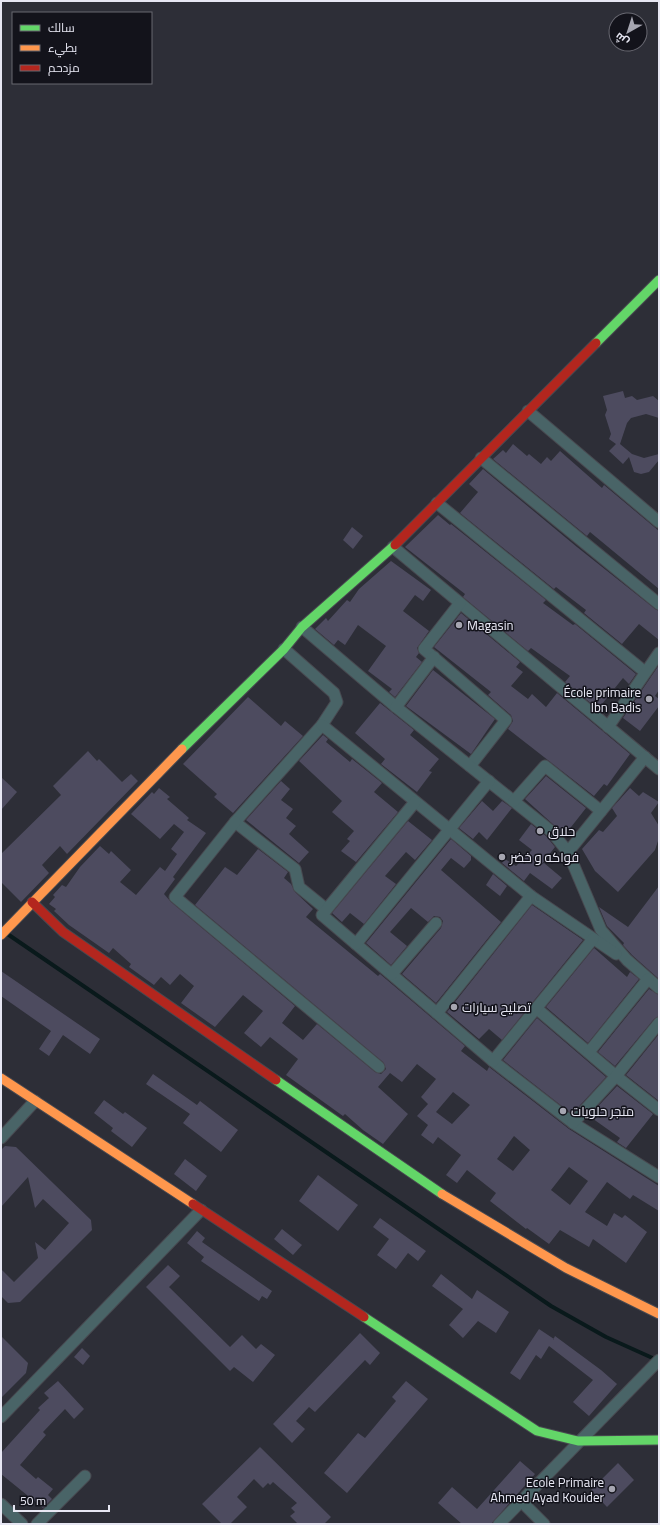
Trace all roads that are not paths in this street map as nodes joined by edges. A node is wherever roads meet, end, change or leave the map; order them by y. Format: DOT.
graph roads {
  1 [pos="659,280"];
  2 [pos="528,411"];
  3 [pos="481,458"];
  4 [pos="436,503"];
  5 [pos="659,522"];
  6 [pos="393,547"];
  7 [pos="460,603"];
  8 [pos="659,604"];
  9 [pos="302,627"];
  10 [pos="284,649"];
  11 [pos="659,653"];
  12 [pos="434,658"];
  13 [pos="645,672"];
  14 [pos="396,707"];
  15 [pos="322,725"];
  16 [pos="608,727"];
  17 [pos="645,757"];
  18 [pos="470,766"];
  19 [pos="659,769"];
  20 [pos="489,781"];
  21 [pos="514,801"];
  22 [pos="415,802"];
  23 [pos="601,811"];
  24 [pos="235,822"];
  25 [pos="449,830"];
  26 [pos="568,852"];
  27 [pos="531,896"];
  28 [pos="32,902"];
  29 [pos="326,909"];
  30 [pos="436,922"];
  31 [pos="1,935"];
  32 [pos="593,939"];
  33 [pos="356,944"];
  34 [pos="627,960"];
  35 [pos="392,974"];
  36 [pos="648,979"];
  37 [pos="659,988"];
  38 [pos="536,1008"];
  39 [pos="437,1013"];
  40 [pos="659,1023"];
  41 [pos="589,1052"];
  42 [pos="493,1061"];
  43 [pos="379,1067"];
  44 [pos="616,1076"];
  45 [pos="1,1078"];
  46 [pos="35,1101"];
  47 [pos="659,1110"];
  48 [pos="573,1124"];
  49 [pos="1,1138"];
  50 [pos="659,1176"];
  51 [pos="200,1210"];
  52 [pos="659,1314"];
  53 [pos="659,1360"];
  54 [pos="1,1417"];
  55 [pos="659,1440"];
  56 [pos="578,1441"];
  57 [pos="85,1476"];
  58 [pos="522,1502"];
  59 [pos="1,1504"];
  60 [pos="22,1524"];
  61 [pos="37,1524"];
  62 [pos="500,1524"];
  63 [pos="544,1524"];
  1 -- 2 [label="street"];
  2 -- 3 [label="street"];
  2 -- 5 [label="street"];
  3 -- 4 [label="street"];
  3 -- 8 [label="street"];
  4 -- 6 [label="street"];
  4 -- 13 [label="street"];
  6 -- 7 [label="street"];
  6 -- 9 [label="street"];
  7 -- 12 [label="street"];
  7 -- 16 [label="street"];
  9 -- 10 [label="street"];
  9 -- 14 [label="street"];
  10 -- 15 [label="street"];
  10 -- 28 [label="street"];
  11 -- 13 [label="street"];
  12 -- 14 [label="street"];
  12 -- 18 [label="street"];
  13 -- 16 [label="street"];
  14 -- 18 [label="street"];
  15 -- 22 [label="street"];
  15 -- 24 [label="street"];
  16 -- 17 [label="street"];
  17 -- 19 [label="street"];
  17 -- 23 [label="street"];
  18 -- 20 [label="street"];
  20 -- 21 [label="street"];
  20 -- 25 [label="street"];
  21 -- 23 [label="street"];
  21 -- 26 [label="street"];
  22 -- 25 [label="street"];
  22 -- 29 [label="street"];
  23 -- 26 [label="street"];
  24 -- 29 [label="street"];
  24 -- 43 [label="street"];
  25 -- 27 [label="street"];
  25 -- 33 [label="street"];
  26 -- 34 [label="street"];
  27 -- 32 [label="street"];
  27 -- 39 [label="street"];
  28 -- 31 [label="street"];
  28 -- 52 [label="street"];
  29 -- 33 [label="street"];
  30 -- 35 [label="street"];
  32 -- 34 [label="street"];
  32 -- 38 [label="street"];
  33 -- 35 [label="street"];
  34 -- 36 [label="street"];
  35 -- 39 [label="street"];
  36 -- 37 [label="street"];
  36 -- 41 [label="street"];
  38 -- 41 [label="street"];
  38 -- 42 [label="street"];
  39 -- 42 [label="street"];
  40 -- 44 [label="street"];
  41 -- 44 [label="street"];
  42 -- 48 [label="street"];
  44 -- 47 [label="street"];
  44 -- 48 [label="street"];
  45 -- 46 [label="street"];
  46 -- 49 [label="street"];
  46 -- 51 [label="street"];
  48 -- 50 [label="street"];
  51 -- 54 [label="street"];
  51 -- 56 [label="street"];
  53 -- 56 [label="street"];
  55 -- 56 [label="street"];
  56 -- 58 [label="street"];
  57 -- 61 [label="street"];
  58 -- 62 [label="street"];
  58 -- 63 [label="street"];
  59 -- 60 [label="street"];
}
